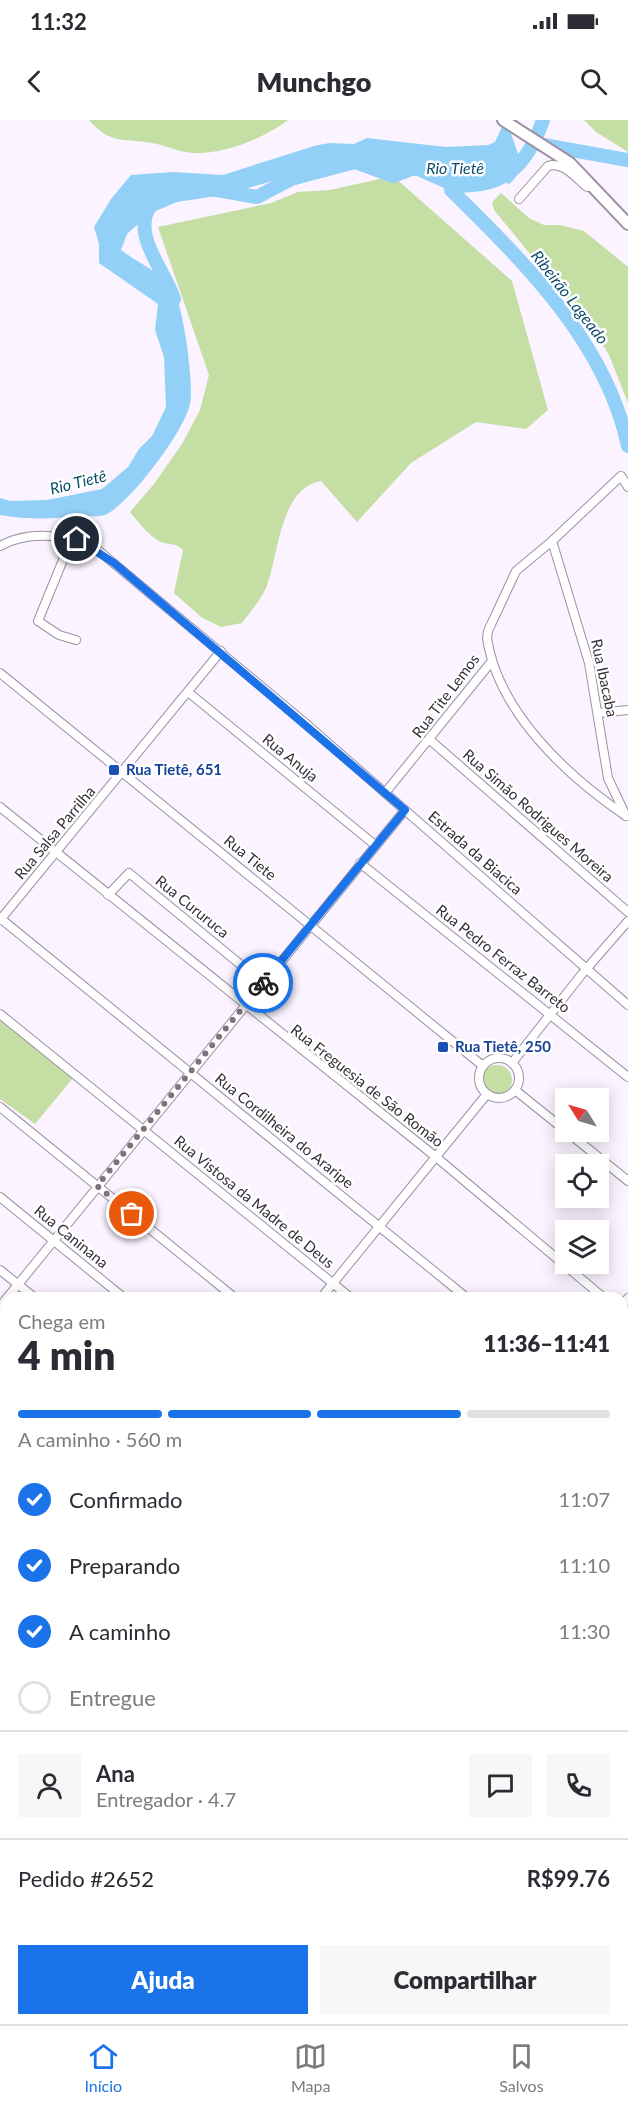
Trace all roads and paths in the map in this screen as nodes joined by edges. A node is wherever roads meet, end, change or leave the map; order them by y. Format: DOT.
graph roads {
  1 [pos="503,120"];
  2 [pos="519,199"];
  3 [pos="610,204"];
  4 [pos="628,224"];
  5 [pos="628,487"];
  6 [pos="72,538"];
  7 [pos="552,541"];
  8 [pos="0,546"];
  9 [pos="76,640"];
  10 [pos="221,651"];
  11 [pos="492,661"];
  12 [pos="0,673"];
  13 [pos="188,692"];
  14 [pos="628,710"];
  15 [pos="598,713"];
  16 [pos="430,740"];
  17 [pos="122,773"];
  18 [pos="385,793"];
  19 [pos="615,794"];
  20 [pos="604,801"];
  21 [pos="0,807"];
  22 [pos="405,810"];
  23 [pos="627,818"];
  24 [pos="375,845"];
  25 [pos="56,852"];
  26 [pos="360,863"];
  27 [pos="108,895"];
  28 [pos="628,912"];
  29 [pos="0,919"];
  30 [pos="628,921"];
  31 [pos="310,924"];
  32 [pos="587,968"];
  33 [pos="263,983"];
  34 [pos="628,1005"];
  35 [pos="245,1006"];
  36 [pos="0,1014"];
  37 [pos="551,1014"];
  38 [pos="512,1063"];
  39 [pos="483,1066"];
  40 [pos="190,1072"];
  41 [pos="628,1077"];
  42 [pos="515,1090"];
  43 [pos="487,1094"];
  44 [pos="0,1107"];
  45 [pos="555,1122"];
  46 [pos="143,1129"];
  47 [pos="580,1142"];
  48 [pos="436,1157"];
  49 [pos="628,1181"];
  50 [pos="97,1186"];
  51 [pos="0,1197"];
  52 [pos="379,1226"];
  53 [pos="54,1240"];
  54 [pos="0,1270"];
  55 [pos="333,1283"];
  56 [pos="18,1284"];
  57 [pos="11,1292"];
  58 [pos="28,1292"];
  59 [pos="117,1292"];
  60 [pos="227,1292"];
  61 [pos="326,1292"];
  62 [pos="344,1292"];
  63 [pos="460,1292"];
  64 [pos="597,1292"];
  1 -- 3 [label="street"];
  2 -- 3 [label="street"];
  3 -- 4 [label="street"];
  5 -- 7 [label="street, Rua Tite Lemos"];
  6 -- 8 [label="street"];
  6 -- 9 [label="street"];
  6 -- 10 [label="street, Estrada da Biacica"];
  7 -- 11 [label="street, Rua Tite Lemos"];
  7 -- 15 [label="street, Rua Ibacaba"];
  10 -- 13 [label="street, Rua Salsa Parrilha"];
  10 -- 18 [label="street, Estrada da Biacica"];
  11 -- 16 [label="street, Rua Tite Lemos"];
  11 -- 20 [label="street"];
  12 -- 17 [label="street, Rua Tiete"];
  13 -- 17 [label="street, Rua Salsa Parrilha"];
  13 -- 24 [label="street, Rua Anuja"];
  14 -- 15 [label="street"];
  15 -- 19 [label="street, Rua Ibacaba"];
  16 -- 18 [label="street, Rua Tite Lemos"];
  16 -- 28 [label="street, Rua Simão Rodrigues Moreira"];
  17 -- 25 [label="street, Rua Salsa Parrilha"];
  17 -- 31 [label="street, Rua Tiete"];
  18 -- 22 [label="street, Estrada da Biacica"];
  19 -- 20 [label="street"];
  19 -- 23 [label="street, Rua Ibacaba"];
  20 -- 23 [label="street"];
  21 -- 25 [label="street, Rua Freguesia de São Romão"];
  22 -- 24 [label="street"];
  22 -- 32 [label="street, Estrada da Biacica"];
  24 -- 26 [label="street"];
  25 -- 27 [label="street, Rua Freguesia de São Romão"];
  25 -- 29 [label="street, Rua Salsa Parrilha"];
  26 -- 31 [label="street"];
  26 -- 37 [label="street, Rua Pedro Ferraz Barreto"];
  27 -- 33 [label="street, Rua Cururuca"];
  27 -- 35 [label="street, Rua Freguesia de São Romão"];
  29 -- 40 [label="street, Rua Cordilheira do Araripe"];
  30 -- 32 [label="street"];
  31 -- 33 [label="street"];
  31 -- 39 [label="street, Rua Tiete"];
  32 -- 34 [label="street, Estrada da Biacica"];
  32 -- 37 [label="street"];
  33 -- 35 [label="street"];
  35 -- 40 [label="street"];
  35 -- 48 [label="street, Rua Freguesia de São Romão"];
  36 -- 46 [label="street, Rua Vistosa da Madre de Deus"];
  37 -- 38 [label="street"];
  37 -- 41 [label="street, Rua Pedro Ferraz Barreto"];
  38 -- 39 [label="street"];
  38 -- 42 [label="street"];
  39 -- 43 [label="street"];
  40 -- 46 [label="street"];
  40 -- 52 [label="street, Rua Cordilheira do Araripe"];
  42 -- 43 [label="street"];
  42 -- 45 [label="street"];
  43 -- 48 [label="street"];
  44 -- 50 [label="street"];
  46 -- 50 [label="street"];
  46 -- 55 [label="street, Rua Vistosa da Madre de Deus"];
  47 -- 49 [label="street"];
  48 -- 52 [label="street"];
  48 -- 64 [label="street, Rua Freguesia de São Romão"];
  50 -- 53 [label="street"];
  50 -- 60 [label="street"];
  51 -- 53 [label="street, Rua Caninana"];
  52 -- 55 [label="street"];
  52 -- 63 [label="street, Rua Cordilheira do Araripe"];
  53 -- 56 [label="street"];
  53 -- 59 [label="street, Rua Caninana"];
  54 -- 56 [label="street"];
  55 -- 61 [label="street"];
  55 -- 62 [label="street, Rua Vistosa da Madre de Deus"];
  56 -- 57 [label="street"];
  56 -- 58 [label="street"];
}
